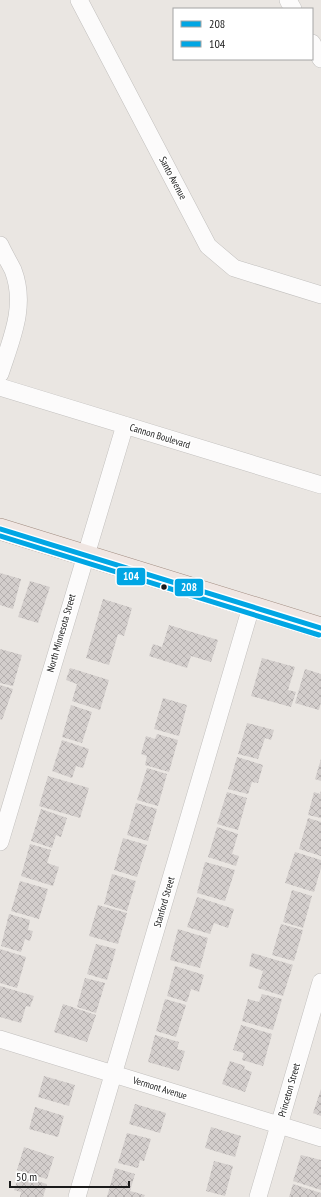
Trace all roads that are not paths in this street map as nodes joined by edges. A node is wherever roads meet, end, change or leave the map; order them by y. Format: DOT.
graph roads {
  1 [pos="79,0"];
  2 [pos="313,45"];
  3 [pos="321,59"];
  4 [pos="0,246"];
  5 [pos="321,295"];
  6 [pos="0,374"];
  7 [pos="0,387"];
  8 [pos="125,425"];
  9 [pos="321,485"];
  10 [pos="0,529"];
  11 [pos="84,555"];
  12 [pos="251,607"];
  13 [pos="321,628"];
  14 [pos="0,842"];
  15 [pos="321,982"];
  16 [pos="0,1038"];
  17 [pos="113,1074"];
  18 [pos="279,1125"];
  19 [pos="321,1138"];
  20 [pos="77,1197"];
  21 [pos="258,1197"];
  1 -- 5 [label="street, Santo Avenue"];
  2 -- 3 [label="street"];
  4 -- 6 [label="street"];
  7 -- 8 [label="street, Cannon Boulevard"];
  8 -- 9 [label="street, Cannon Boulevard"];
  8 -- 11 [label="street, North Minnesota Street"];
  10 -- 11 [label="main road"];
  11 -- 12 [label="main road"];
  11 -- 14 [label="street, North Minnesota Street"];
  12 -- 13 [label="main road"];
  12 -- 17 [label="street, Stanford Street"];
  15 -- 18 [label="street, Princeton Street"];
  16 -- 17 [label="street, Vermont Avenue"];
  17 -- 18 [label="street, Vermont Avenue"];
  17 -- 20 [label="street, Stanford Street"];
  18 -- 19 [label="street, Vermont Avenue"];
  18 -- 21 [label="street, Princeton Street"];
}
